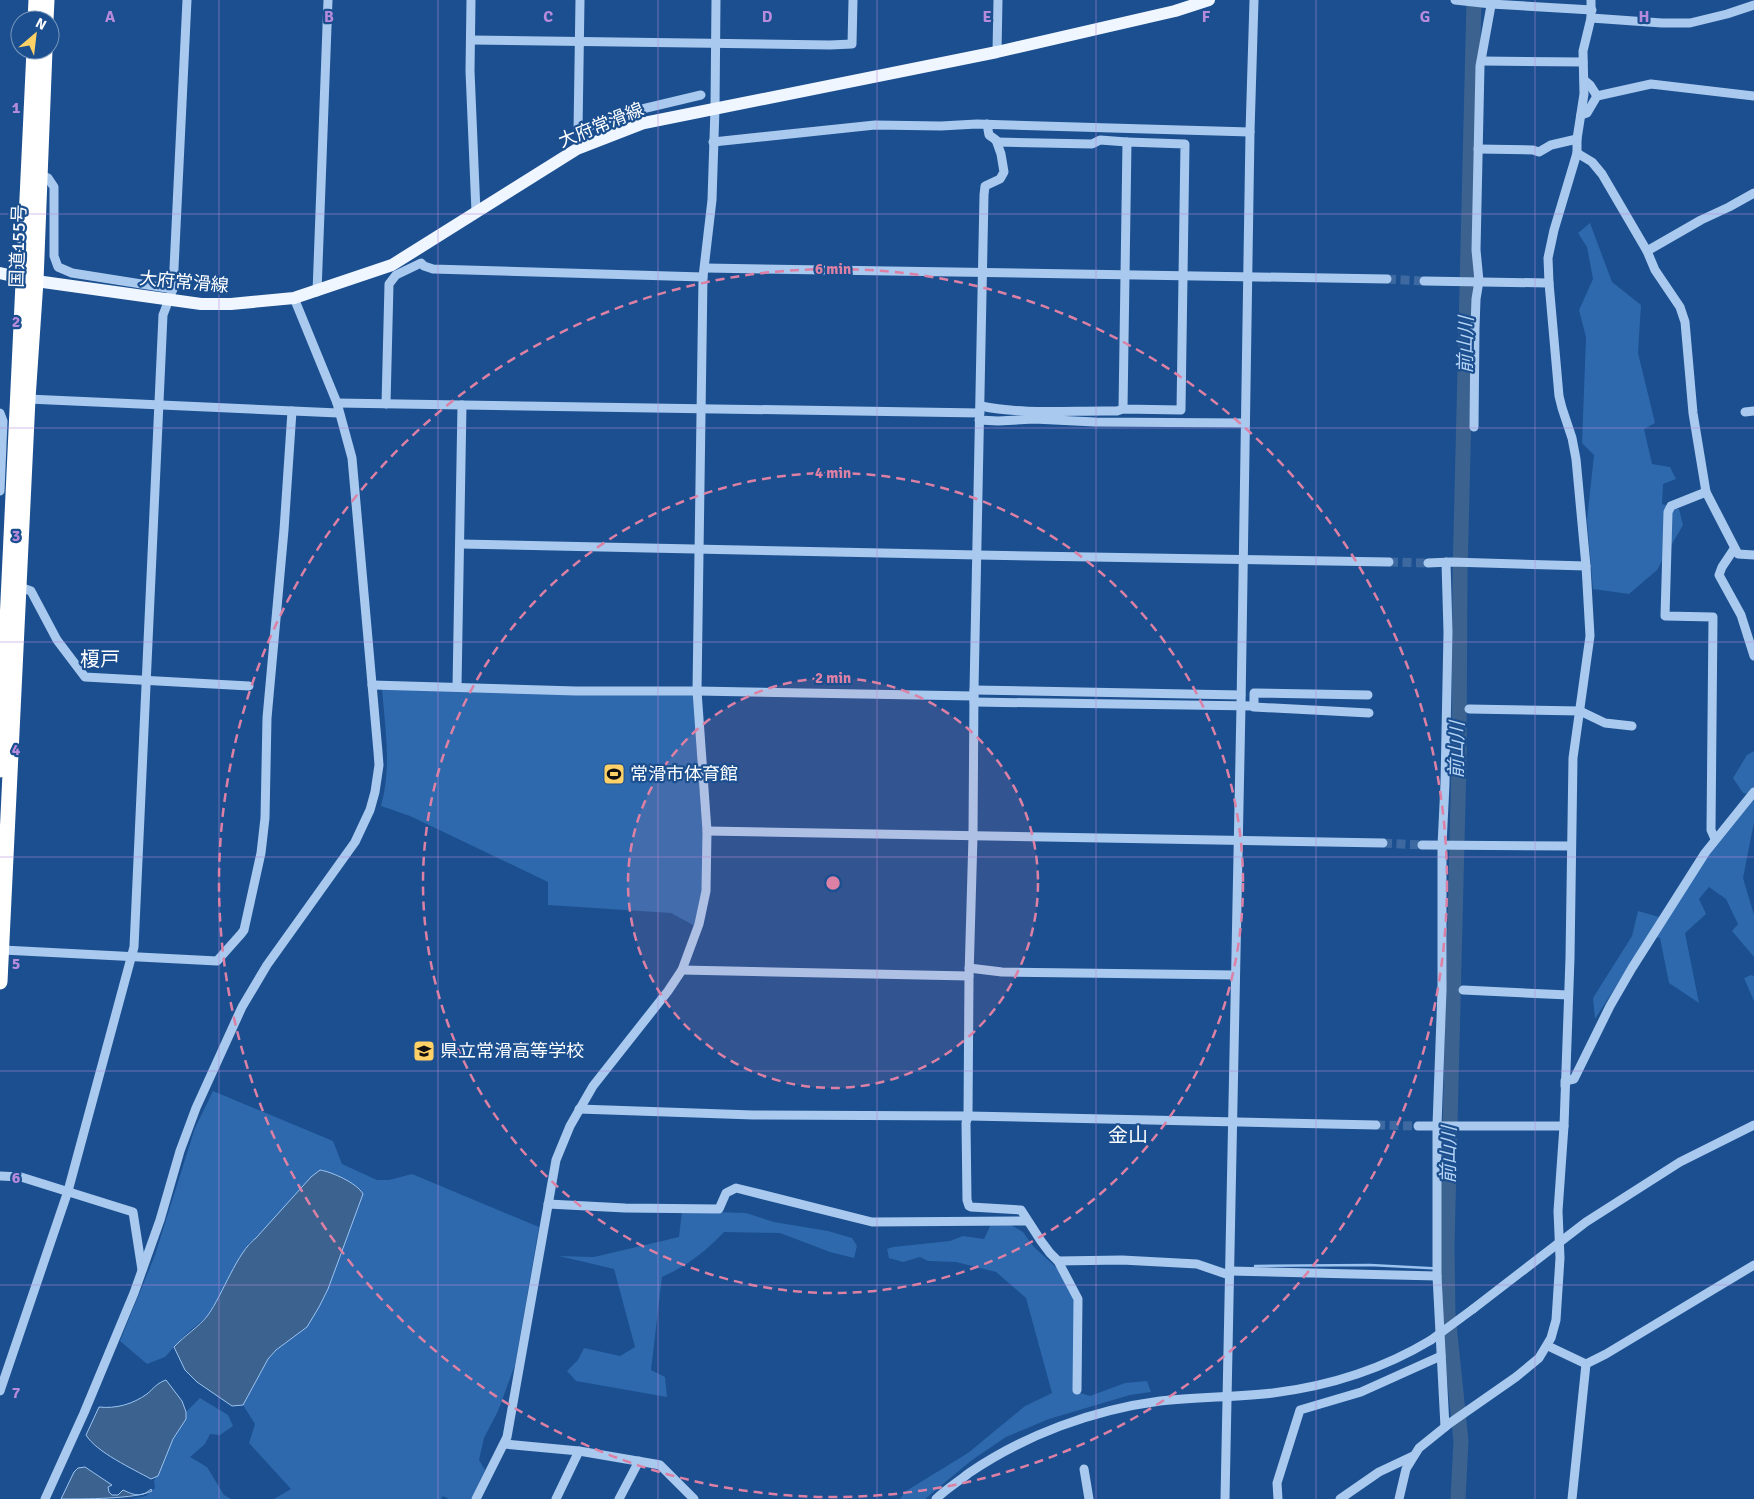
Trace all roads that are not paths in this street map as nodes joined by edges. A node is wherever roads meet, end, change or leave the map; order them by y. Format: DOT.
graph roads {
  1 [pos="187,0"];
  2 [pos="328,0"];
  3 [pos="471,0"];
  4 [pos="580,0"];
  5 [pos="716,0"];
  6 [pos="853,0"];
  7 [pos="998,0"];
  8 [pos="1209,0"];
  9 [pos="1254,0"];
  10 [pos="1454,0"];
  11 [pos="1466,0"];
  12 [pos="1591,0"];
  13 [pos="1753,2"];
  14 [pos="1490,3"];
  15 [pos="1591,14"];
  16 [pos="471,40"];
  17 [pos="580,41"];
  18 [pos="716,43"];
  19 [pos="997,52"];
  20 [pos="34,60"];
  21 [pos="45,60"];
  22 [pos="1482,61"];
  23 [pos="1583,62"];
  24 [pos="1584,80"];
  25 [pos="701,95"];
  26 [pos="1597,96"];
  27 [pos="1754,96"];
  28 [pos="715,108"];
  29 [pos="1581,115"];
  30 [pos="987,124"];
  31 [pos="1250,132"];
  32 [pos="1577,139"];
  33 [pos="713,142"];
  34 [pos="997,142"];
  35 [pos="1127,142"];
  36 [pos="1478,149"];
  37 [pos="1577,153"];
  38 [pos="40,175"];
  39 [pos="1754,193"];
  40 [pos="476,212"];
  41 [pos="1647,251"];
  42 [pos="704,272"];
  43 [pos="982,272"];
  44 [pos="0,274"];
  45 [pos="1124,275"];
  46 [pos="1184,276"];
  47 [pos="1247,277"];
  48 [pos="1387,279"];
  49 [pos="29,280"];
  50 [pos="1424,280"];
  51 [pos="1476,281"];
  52 [pos="1549,283"];
  53 [pos="317,292"];
  54 [pos="170,295"];
  55 [pos="294,298"];
  56 [pos="28,399"];
  57 [pos="337,403"];
  58 [pos="159,404"];
  59 [pos="386,404"];
  60 [pos="462,405"];
  61 [pos="1123,408"];
  62 [pos="702,409"];
  63 [pos="292,411"];
  64 [pos="0,413"];
  65 [pos="338,413"];
  66 [pos="980,413"];
  67 [pos="1245,423"];
  68 [pos="1474,427"];
  69 [pos="0,491"];
  70 [pos="1706,492"];
  71 [pos="461,544"];
  72 [pos="700,549"];
  73 [pos="1734,549"];
  74 [pos="978,555"];
  75 [pos="1754,555"];
  76 [pos="5,557"];
  77 [pos="1243,559"];
  78 [pos="1389,562"];
  79 [pos="1449,562"];
  80 [pos="1428,563"];
  81 [pos="1586,566"];
  82 [pos="20,587"];
  83 [pos="1754,656"];
  84 [pos="146,680"];
  85 [pos="372,685"];
  86 [pos="249,686"];
  87 [pos="457,687"];
  88 [pos="697,691"];
  89 [pos="1241,695"];
  90 [pos="1368,695"];
  91 [pos="974,696"];
  92 [pos="1241,706"];
  93 [pos="1254,706"];
  94 [pos="1469,709"];
  95 [pos="1580,711"];
  96 [pos="1369,713"];
  97 [pos="1,714"];
  98 [pos="1632,726"];
  99 [pos="0,770"];
  100 [pos="1754,792"];
  101 [pos="707,831"];
  102 [pos="973,836"];
  103 [pos="1238,840"];
  104 [pos="1715,840"];
  105 [pos="1383,843"];
  106 [pos="1422,845"];
  107 [pos="1445,845"];
  108 [pos="1571,846"];
  109 [pos="3,950"];
  110 [pos="132,957"];
  111 [pos="682,970"];
  112 [pos="969,972"];
  113 [pos="1235,975"];
  114 [pos="0,982"];
  115 [pos="1463,990"];
  116 [pos="1568,995"];
  117 [pos="1564,1098"];
  118 [pos="579,1109"];
  119 [pos="968,1116"];
  120 [pos="1232,1122"];
  121 [pos="1376,1125"];
  122 [pos="1439,1125"];
  123 [pos="1754,1125"];
  124 [pos="1418,1126"];
  125 [pos="1564,1126"];
  126 [pos="0,1176"];
  127 [pos="68,1192"];
  128 [pos="548,1204"];
  129 [pos="1027,1220"];
  130 [pos="1560,1242"];
  131 [pos="1058,1261"];
  132 [pos="1754,1265"];
  133 [pos="142,1271"];
  134 [pos="1229,1273"];
  135 [pos="1437,1276"];
  136 [pos="1548,1346"];
  137 [pos="1441,1356"];
  138 [pos="1586,1364"];
  139 [pos="1077,1390"];
  140 [pos="0,1391"];
  141 [pos="1226,1396"];
  142 [pos="1447,1425"];
  143 [pos="504,1444"];
  144 [pos="579,1451"];
  145 [pos="1414,1456"];
  146 [pos="639,1461"];
  147 [pos="1084,1470"];
  148 [pos="45,1499"];
  149 [pos="476,1499"];
  150 [pos="556,1499"];
  151 [pos="619,1499"];
  152 [pos="694,1499"];
  153 [pos="936,1499"];
  154 [pos="1089,1499"];
  155 [pos="1225,1499"];
  156 [pos="1278,1499"];
  157 [pos="1340,1499"];
  158 [pos="1399,1499"];
  159 [pos="1572,1499"];
  1 -- 54 [label="street"];
  2 -- 53 [label="street"];
  3 -- 16 [label="street"];
  4 -- 17 [label="street"];
  5 -- 18 [label="street"];
  6 -- 18 [label="street"];
  7 -- 19 [label="street"];
  8 -- 19 [label="main road, 大府常滑線"];
  9 -- 31 [label="street"];
  10 -- 11 [label="street"];
  11 -- 14 [label="street"];
  12 -- 15 [label="street"];
  13 -- 15 [label="street"];
  14 -- 15 [label="street"];
  14 -- 22 [label="street"];
  15 -- 23 [label="street"];
  16 -- 17 [label="street"];
  16 -- 40 [label="street"];
  17 -- 18 [label="street"];
  17 -- 25 [label="street"];
  18 -- 28 [label="street"];
  19 -- 28 [label="main road, 大府常滑線"];
  20 -- 49 [label="highway, 国道155号"];
  21 -- 38 [label="highway, 国道155号"];
  22 -- 23 [label="street"];
  22 -- 36 [label="street"];
  23 -- 24 [label="street"];
  24 -- 26 [label="street"];
  24 -- 29 [label="street"];
  26 -- 27 [label="street"];
  26 -- 29 [label="street"];
  28 -- 33 [label="street"];
  28 -- 40 [label="main road, 大府常滑線"];
  29 -- 32 [label="street"];
  30 -- 31 [label="street"];
  30 -- 33 [label="street"];
  30 -- 34 [label="street"];
  31 -- 47 [label="street"];
  32 -- 36 [label="street"];
  32 -- 37 [label="street"];
  33 -- 42 [label="street"];
  34 -- 35 [label="street"];
  34 -- 43 [label="street"];
  35 -- 45 [label="street"];
  35 -- 46 [label="street"];
  36 -- 51 [label="street"];
  37 -- 41 [label="street"];
  37 -- 52 [label="street"];
  38 -- 49 [label="highway, 国道155号"];
  38 -- 54 [label="street"];
  39 -- 41 [label="street"];
  40 -- 53 [label="main road, 大府常滑線"];
  41 -- 70 [label="street"];
  42 -- 43 [label="street"];
  42 -- 59 [label="street"];
  42 -- 62 [label="street"];
  43 -- 45 [label="street"];
  43 -- 66 [label="street"];
  44 -- 49 [label="main road, 大府常滑線"];
  45 -- 46 [label="street"];
  45 -- 61 [label="street"];
  46 -- 47 [label="street"];
  46 -- 61 [label="street"];
  47 -- 48 [label="street"];
  47 -- 67 [label="street"];
  49 -- 54 [label="main road, 大府常滑線"];
  49 -- 56 [label="highway, 国道155号"];
  49 -- 76 [label="highway, 国道155号"];
  50 -- 51 [label="street"];
  51 -- 52 [label="street"];
  51 -- 68 [label="street"];
  52 -- 81 [label="street"];
  53 -- 55 [label="main road, 大府常滑線"];
  54 -- 55 [label="main road, 大府常滑線"];
  54 -- 58 [label="street"];
  55 -- 57 [label="street"];
  56 -- 58 [label="street"];
  56 -- 82 [label="highway, 国道155号"];
  57 -- 59 [label="street"];
  57 -- 65 [label="street"];
  58 -- 63 [label="street"];
  58 -- 84 [label="street"];
  59 -- 60 [label="street"];
  60 -- 62 [label="street"];
  60 -- 71 [label="street"];
  61 -- 66 [label="street"];
  62 -- 66 [label="street"];
  62 -- 72 [label="street"];
  63 -- 65 [label="street"];
  63 -- 110 [label="street"];
  64 -- 69 [label="street"];
  65 -- 85 [label="street"];
  66 -- 67 [label="street"];
  66 -- 74 [label="street"];
  67 -- 77 [label="street"];
  70 -- 73 [label="street"];
  70 -- 104 [label="street"];
  71 -- 72 [label="street"];
  71 -- 87 [label="street"];
  72 -- 74 [label="street"];
  72 -- 88 [label="street"];
  73 -- 75 [label="street"];
  73 -- 83 [label="street"];
  74 -- 77 [label="street"];
  74 -- 91 [label="street"];
  76 -- 97 [label="highway, 国道155号"];
  77 -- 78 [label="street"];
  77 -- 89 [label="street"];
  79 -- 80 [label="street"];
  79 -- 81 [label="street"];
  79 -- 107 [label="street"];
  81 -- 95 [label="street"];
  82 -- 84 [label="street"];
  82 -- 109 [label="highway, 国道155号"];
  84 -- 86 [label="street"];
  84 -- 110 [label="street"];
  85 -- 87 [label="street"];
  85 -- 133 [label="street"];
  87 -- 88 [label="street"];
  88 -- 91 [label="street"];
  88 -- 101 [label="street"];
  89 -- 91 [label="street"];
  89 -- 92 [label="street"];
  90 -- 93 [label="street"];
  91 -- 92 [label="street"];
  91 -- 102 [label="street"];
  92 -- 93 [label="street"];
  92 -- 103 [label="street"];
  93 -- 96 [label="street"];
  94 -- 95 [label="street"];
  95 -- 98 [label="street"];
  95 -- 108 [label="street"];
  97 -- 99 [label="highway, 国道155号"];
  100 -- 104 [label="street"];
  101 -- 102 [label="street"];
  101 -- 111 [label="street"];
  102 -- 103 [label="street"];
  102 -- 112 [label="street"];
  103 -- 105 [label="street"];
  103 -- 113 [label="street"];
  104 -- 117 [label="street"];
  106 -- 107 [label="street"];
  107 -- 108 [label="street"];
  107 -- 122 [label="street"];
  108 -- 116 [label="street"];
  109 -- 110 [label="street"];
  109 -- 114 [label="highway, 国道155号"];
  110 -- 127 [label="street"];
  111 -- 112 [label="street"];
  111 -- 118 [label="street"];
  112 -- 113 [label="street"];
  112 -- 119 [label="street"];
  113 -- 120 [label="street"];
  115 -- 116 [label="street"];
  116 -- 117 [label="street"];
  117 -- 125 [label="street"];
  118 -- 119 [label="street"];
  118 -- 128 [label="street"];
  119 -- 120 [label="street"];
  119 -- 129 [label="street"];
  120 -- 121 [label="street"];
  120 -- 134 [label="street"];
  122 -- 124 [label="street"];
  122 -- 125 [label="street"];
  122 -- 135 [label="street"];
  123 -- 130 [label="street"];
  125 -- 130 [label="street"];
  126 -- 127 [label="street"];
  127 -- 133 [label="street"];
  127 -- 140 [label="street"];
  128 -- 129 [label="street"];
  128 -- 143 [label="street"];
  129 -- 131 [label="street"];
  130 -- 136 [label="street"];
  130 -- 141 [label="street, bridge"];
  131 -- 134 [label="street"];
  131 -- 139 [label="street"];
  132 -- 138 [label="street"];
  133 -- 148 [label="street"];
  134 -- 135 [label="street"];
  134 -- 141 [label="street"];
  135 -- 137 [label="street"];
  136 -- 138 [label="street"];
  136 -- 142 [label="street"];
  137 -- 142 [label="street"];
  137 -- 156 [label="street"];
  138 -- 159 [label="street"];
  141 -- 153 [label="street"];
  141 -- 155 [label="street"];
  142 -- 145 [label="street"];
  143 -- 144 [label="street"];
  143 -- 149 [label="street"];
  144 -- 146 [label="street"];
  144 -- 150 [label="street"];
  145 -- 157 [label="street"];
  145 -- 158 [label="street"];
  146 -- 151 [label="street"];
  146 -- 152 [label="street"];
  147 -- 154 [label="street"];
}
